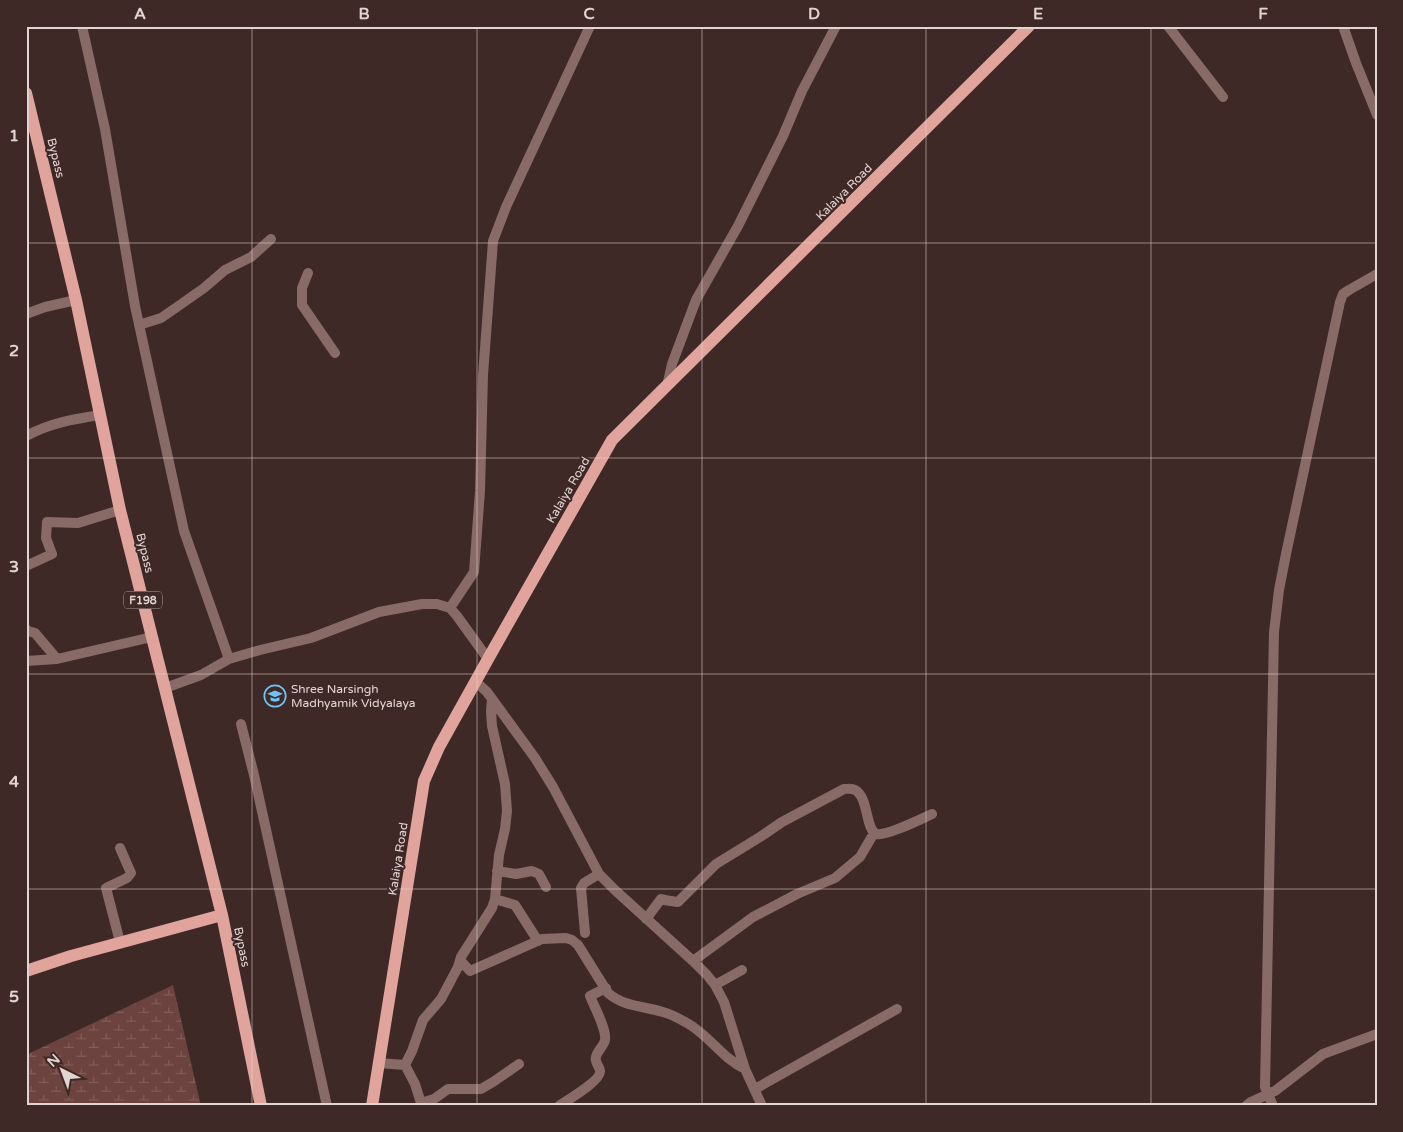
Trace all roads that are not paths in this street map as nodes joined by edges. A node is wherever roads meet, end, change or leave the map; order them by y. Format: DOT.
graph roads {
  1 [pos="82,26"];
  2 [pos="590,26"];
  3 [pos="836,26"];
  4 [pos="1029,26"];
  5 [pos="1168,26"];
  6 [pos="1343,26"];
  7 [pos="26,93"];
  8 [pos="1223,97"];
  9 [pos="1377,115"];
  10 [pos="271,239"];
  11 [pos="308,273"];
  12 [pos="1377,274"];
  13 [pos="76,300"];
  14 [pos="26,314"];
  15 [pos="139,325"];
  16 [pos="335,353"];
  17 [pos="667,386"];
  18 [pos="100,415"];
  19 [pos="26,436"];
  20 [pos="120,510"];
  21 [pos="26,566"];
  22 [pos="450,608"];
  23 [pos="26,629"];
  24 [pos="152,637"];
  25 [pos="57,659"];
  26 [pos="229,659"];
  27 [pos="488,659"];
  28 [pos="26,661"];
  29 [pos="476,681"];
  30 [pos="165,688"];
  31 [pos="492,699"];
  32 [pos="241,724"];
  33 [pos="932,814"];
  34 [pos="874,833"];
  35 [pos="120,848"];
  36 [pos="497,871"];
  37 [pos="600,874"];
  38 [pos="546,887"];
  39 [pos="495,899"];
  40 [pos="222,915"];
  41 [pos="646,919"];
  42 [pos="585,933"];
  43 [pos="538,940"];
  44 [pos="120,942"];
  45 [pos="460,960"];
  46 [pos="693,961"];
  47 [pos="742,970"];
  48 [pos="26,971"];
  49 [pos="715,985"];
  50 [pos="606,988"];
  51 [pos="897,1009"];
  52 [pos="1377,1034"];
  53 [pos="379,1062"];
  54 [pos="519,1064"];
  55 [pos="405,1065"];
  56 [pos="745,1069"];
  57 [pos="754,1089"];
  58 [pos="1267,1094"];
  59 [pos="261,1106"];
  60 [pos="327,1106"];
  61 [pos="372,1106"];
  62 [pos="559,1106"];
  63 [pos="762,1106"];
  64 [pos="1246,1106"];
  65 [pos="1273,1106"];
  1 -- 15 [label="street"];
  2 -- 22 [label="street"];
  3 -- 17 [label="street"];
  4 -- 17 [label="main road, Kalaiya Road"];
  5 -- 8 [label="street"];
  6 -- 9 [label="street"];
  7 -- 13 [label="main road, Bypass / F198"];
  10 -- 15 [label="street"];
  11 -- 16 [label="street"];
  12 -- 58 [label="street"];
  13 -- 14 [label="street"];
  13 -- 18 [label="main road, Bypass / F198"];
  15 -- 26 [label="street"];
  17 -- 27 [label="main road, Kalaiya Road"];
  18 -- 19 [label="street"];
  18 -- 20 [label="main road, Bypass / F198"];
  20 -- 21 [label="street"];
  20 -- 24 [label="main road, Bypass / F198"];
  22 -- 26 [label="street"];
  22 -- 27 [label="street"];
  23 -- 25 [label="street"];
  24 -- 25 [label="street"];
  24 -- 30 [label="main road, Bypass / F198"];
  25 -- 28 [label="street"];
  26 -- 30 [label="street"];
  27 -- 29 [label="main road, Kalaiya Road"];
  29 -- 31 [label="street"];
  29 -- 53 [label="main road, Kalaiya Road"];
  30 -- 40 [label="main road, Bypass / F198"];
  31 -- 36 [label="street"];
  31 -- 37 [label="street"];
  32 -- 60 [label="street"];
  33 -- 34 [label="street"];
  34 -- 41 [label="street"];
  34 -- 46 [label="street"];
  35 -- 44 [label="street"];
  36 -- 38 [label="street"];
  36 -- 39 [label="street"];
  37 -- 41 [label="street"];
  37 -- 42 [label="street"];
  39 -- 43 [label="street"];
  39 -- 45 [label="street"];
  40 -- 44 [label="main road"];
  40 -- 59 [label="main road, Bypass / F198"];
  41 -- 46 [label="street"];
  43 -- 45 [label="street"];
  43 -- 50 [label="street"];
  44 -- 48 [label="main road"];
  45 -- 55 [label="street"];
  46 -- 49 [label="street"];
  47 -- 49 [label="street"];
  49 -- 56 [label="street"];
  50 -- 56 [label="street"];
  50 -- 62 [label="street"];
  51 -- 57 [label="street"];
  52 -- 58 [label="street"];
  53 -- 55 [label="street"];
  53 -- 61 [label="main road, Kalaiya Road"];
  54 -- 55 [label="street"];
  56 -- 57 [label="street"];
  57 -- 63 [label="street"];
  58 -- 64 [label="street"];
  58 -- 65 [label="street"];
}
